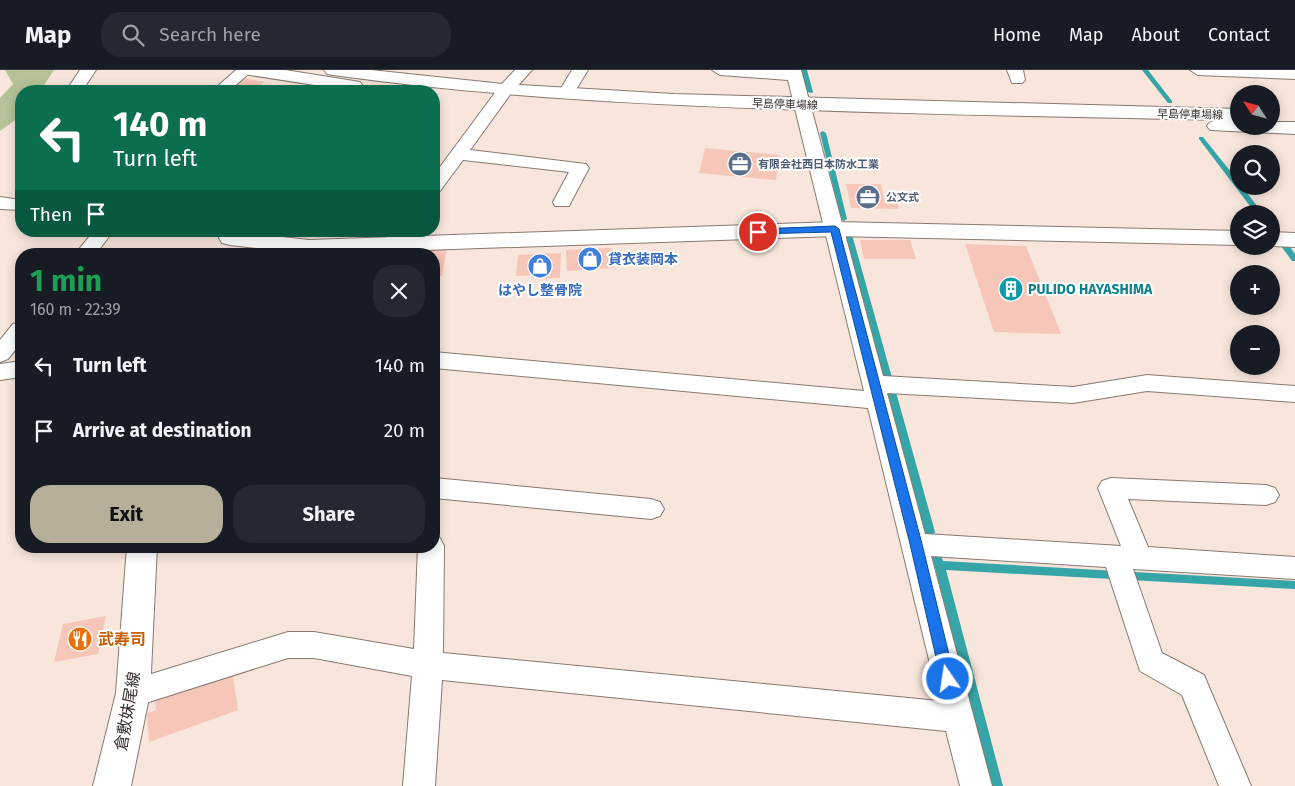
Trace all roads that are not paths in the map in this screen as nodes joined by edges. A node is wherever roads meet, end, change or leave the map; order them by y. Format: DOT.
graph roads {
  1 [pos="88,70"];
  2 [pos="245,70"];
  3 [pos="250,70"];
  4 [pos="333,70"];
  5 [pos="524,70"];
  6 [pos="580,70"];
  7 [pos="720,70"];
  8 [pos="1198,70"];
  9 [pos="794,73"];
  10 [pos="1295,74"];
  11 [pos="374,82"];
  12 [pos="78,85"];
  13 [pos="227,85"];
  14 [pos="406,85"];
  15 [pos="440,88"];
  16 [pos="440,93"];
  17 [pos="566,93"];
  18 [pos="503,94"];
  19 [pos="804,111"];
  20 [pos="1230,115"];
  21 [pos="1280,116"];
  22 [pos="1295,116"];
  23 [pos="1295,128"];
  24 [pos="458,154"];
  25 [pos="440,179"];
  26 [pos="562,202"];
  27 [pos="0,203"];
  28 [pos="15,204"];
  29 [pos="835,229"];
  30 [pos="99,237"];
  31 [pos="229,237"];
  32 [pos="1230,238"];
  33 [pos="1280,239"];
  34 [pos="1295,240"];
  35 [pos="393,243"];
  36 [pos="90,248"];
  37 [pos="15,336"];
  38 [pos="0,354"];
  39 [pos="440,360"];
  40 [pos="15,370"];
  41 [pos="0,372"];
  42 [pos="883,389"];
  43 [pos="1295,394"];
  44 [pos="440,489"];
  45 [pos="1266,495"];
  46 [pos="651,509"];
  47 [pos="916,544"];
  48 [pos="142,553"];
  49 [pos="431,553"];
  50 [pos="1128,558"];
  51 [pos="1295,568"];
  52 [pos="428,665"];
  53 [pos="133,693"];
  54 [pos="957,717"];
  55 [pos="112,786"];
  56 [pos="420,786"];
  57 [pos="976,786"];
  58 [pos="1235,786"];
  1 -- 12 [label="street"];
  2 -- 13 [label="street"];
  3 -- 11 [label="main road, 早島停車場線"];
  4 -- 11 [label="main road, 早島停車場線"];
  5 -- 18 [label="street"];
  6 -- 17 [label="street"];
  7 -- 9 [label="street"];
  8 -- 10 [label="street"];
  9 -- 19 [label="street"];
  11 -- 14 [label="main road, 早島停車場線"];
  15 -- 18 [label="main road, 早島停車場線"];
  16 -- 18 [label="main road, 早島停車場線"];
  17 -- 18 [label="main road, 早島停車場線"];
  17 -- 19 [label="main road, 早島停車場線"];
  18 -- 19 [label="main road, 早島停車場線"];
  18 -- 24 [label="street"];
  19 -- 20 [label="main road, 早島停車場線"];
  19 -- 23 [label="main road, 早島停車場線"];
  19 -- 29 [label="street"];
  21 -- 22 [label="main road"];
  24 -- 25 [label="street"];
  24 -- 26 [label="street"];
  27 -- 28 [label="street"];
  29 -- 32 [label="main road"];
  29 -- 35 [label="main road"];
  29 -- 42 [label="street"];
  30 -- 36 [label="street"];
  31 -- 35 [label="main road"];
  33 -- 34 [label="main road"];
  37 -- 38 [label="street"];
  39 -- 42 [label="street"];
  40 -- 41 [label="street"];
  42 -- 43 [label="street"];
  42 -- 47 [label="street"];
  44 -- 46 [label="street"];
  45 -- 50 [label="street"];
  47 -- 50 [label="street"];
  47 -- 54 [label="street"];
  48 -- 53 [label="main road, 倉敷妹尾線"];
  49 -- 52 [label="street"];
  50 -- 51 [label="street"];
  50 -- 58 [label="street"];
  52 -- 53 [label="street"];
  52 -- 54 [label="street"];
  52 -- 56 [label="street"];
  53 -- 55 [label="main road, 倉敷妹尾線"];
  54 -- 57 [label="street"];
}
